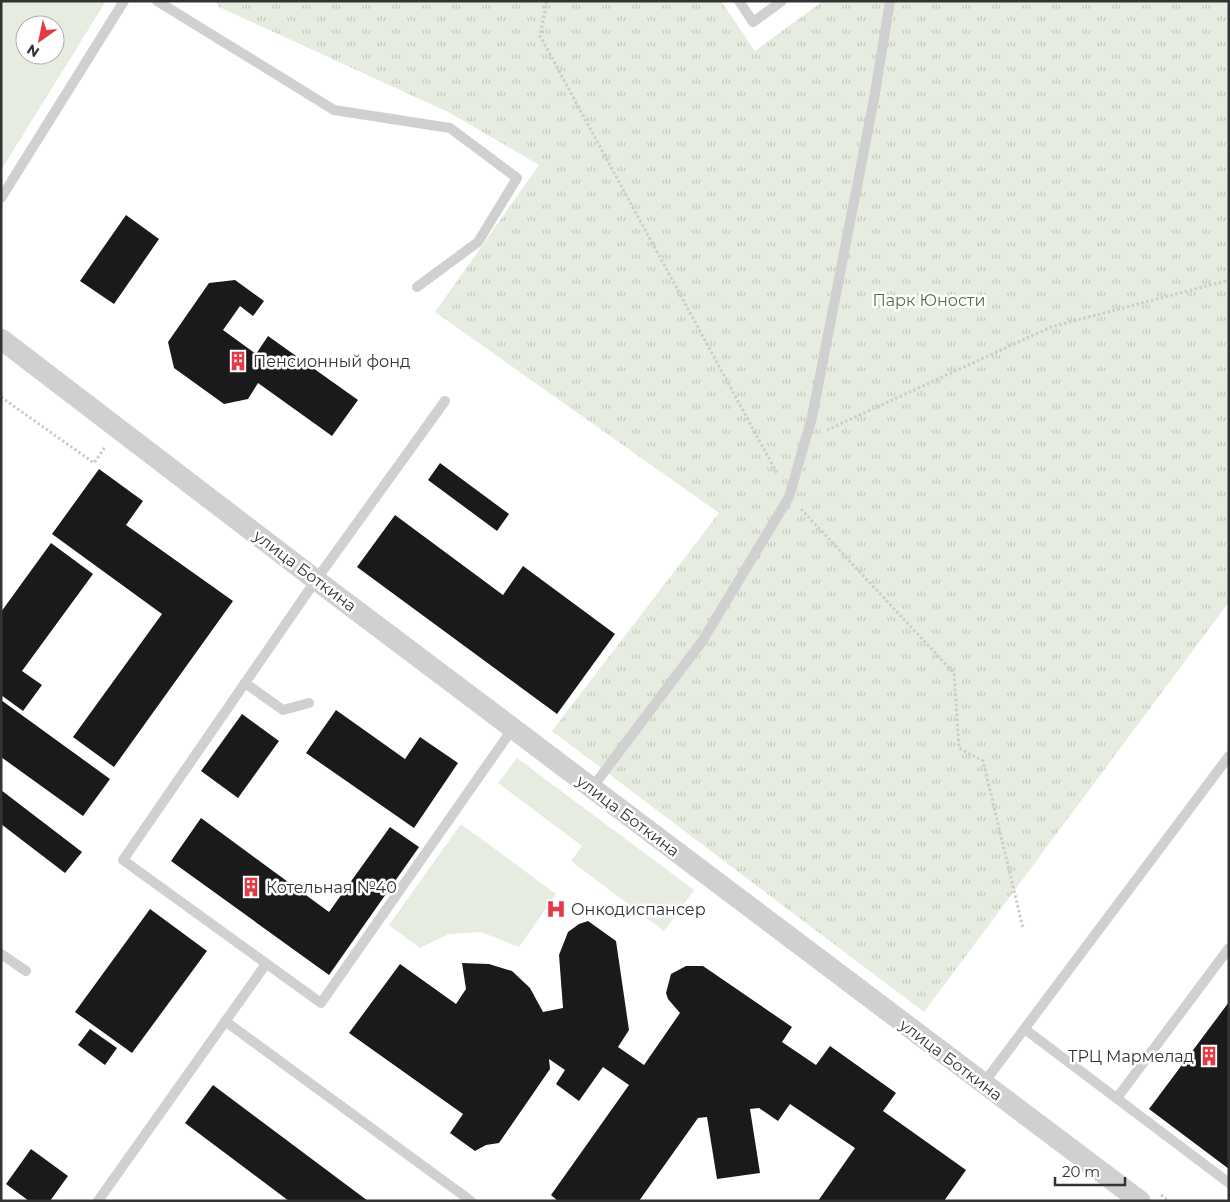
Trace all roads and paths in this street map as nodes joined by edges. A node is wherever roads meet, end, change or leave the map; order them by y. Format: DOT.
graph roads {
  1 [pos="124,1"];
  2 [pos="157,1"];
  3 [pos="547,1"];
  4 [pos="739,1"];
  5 [pos="782,1"];
  6 [pos="890,1"];
  7 [pos="1,198"];
  8 [pos="1229,280"];
  9 [pos="417,287"];
  10 [pos="1,339"];
  11 [pos="444,401"];
  12 [pos="806,439"];
  13 [pos="789,497"];
  14 [pos="316,580"];
  15 [pos="245,684"];
  16 [pos="309,703"];
  17 [pos="512,728"];
  18 [pos="1229,756"];
  19 [pos="592,788"];
  20 [pos="1023,928"];
  21 [pos="1229,948"];
  22 [pos="1,954"];
  23 [pos="266,964"];
  24 [pos="26,972"];
  25 [pos="225,1021"];
  26 [pos="1026,1030"];
  27 [pos="984,1084"];
  28 [pos="1117,1098"];
  29 [pos="1229,1183"];
  30 [pos="98,1201"];
  31 [pos="471,1201"];
  32 [pos="1140,1201"];
  1 -- 7 [label="lane"];
  2 -- 9 [label="lane"];
  3 -- 13 [label="path"];
  4 -- 5 [label="lane"];
  6 -- 12 [label="lane"];
  8 -- 12 [label="path"];
  10 -- 14 [label="street, улица Боткина"];
  11 -- 14 [label="lane"];
  12 -- 13 [label="lane"];
  13 -- 19 [label="lane"];
  13 -- 20 [label="path"];
  14 -- 15 [label="lane"];
  14 -- 17 [label="street, улица Боткина"];
  15 -- 16 [label="lane"];
  15 -- 23 [label="lane"];
  17 -- 19 [label="street, улица Боткина"];
  17 -- 23 [label="lane"];
  18 -- 26 [label="lane"];
  19 -- 27 [label="street, улица Боткина"];
  21 -- 28 [label="lane"];
  22 -- 24 [label="lane"];
  23 -- 25 [label="lane"];
  25 -- 30 [label="lane"];
  25 -- 31 [label="lane"];
  26 -- 27 [label="lane"];
  26 -- 28 [label="lane"];
  27 -- 32 [label="street, улица Боткина"];
  28 -- 29 [label="lane"];
}
